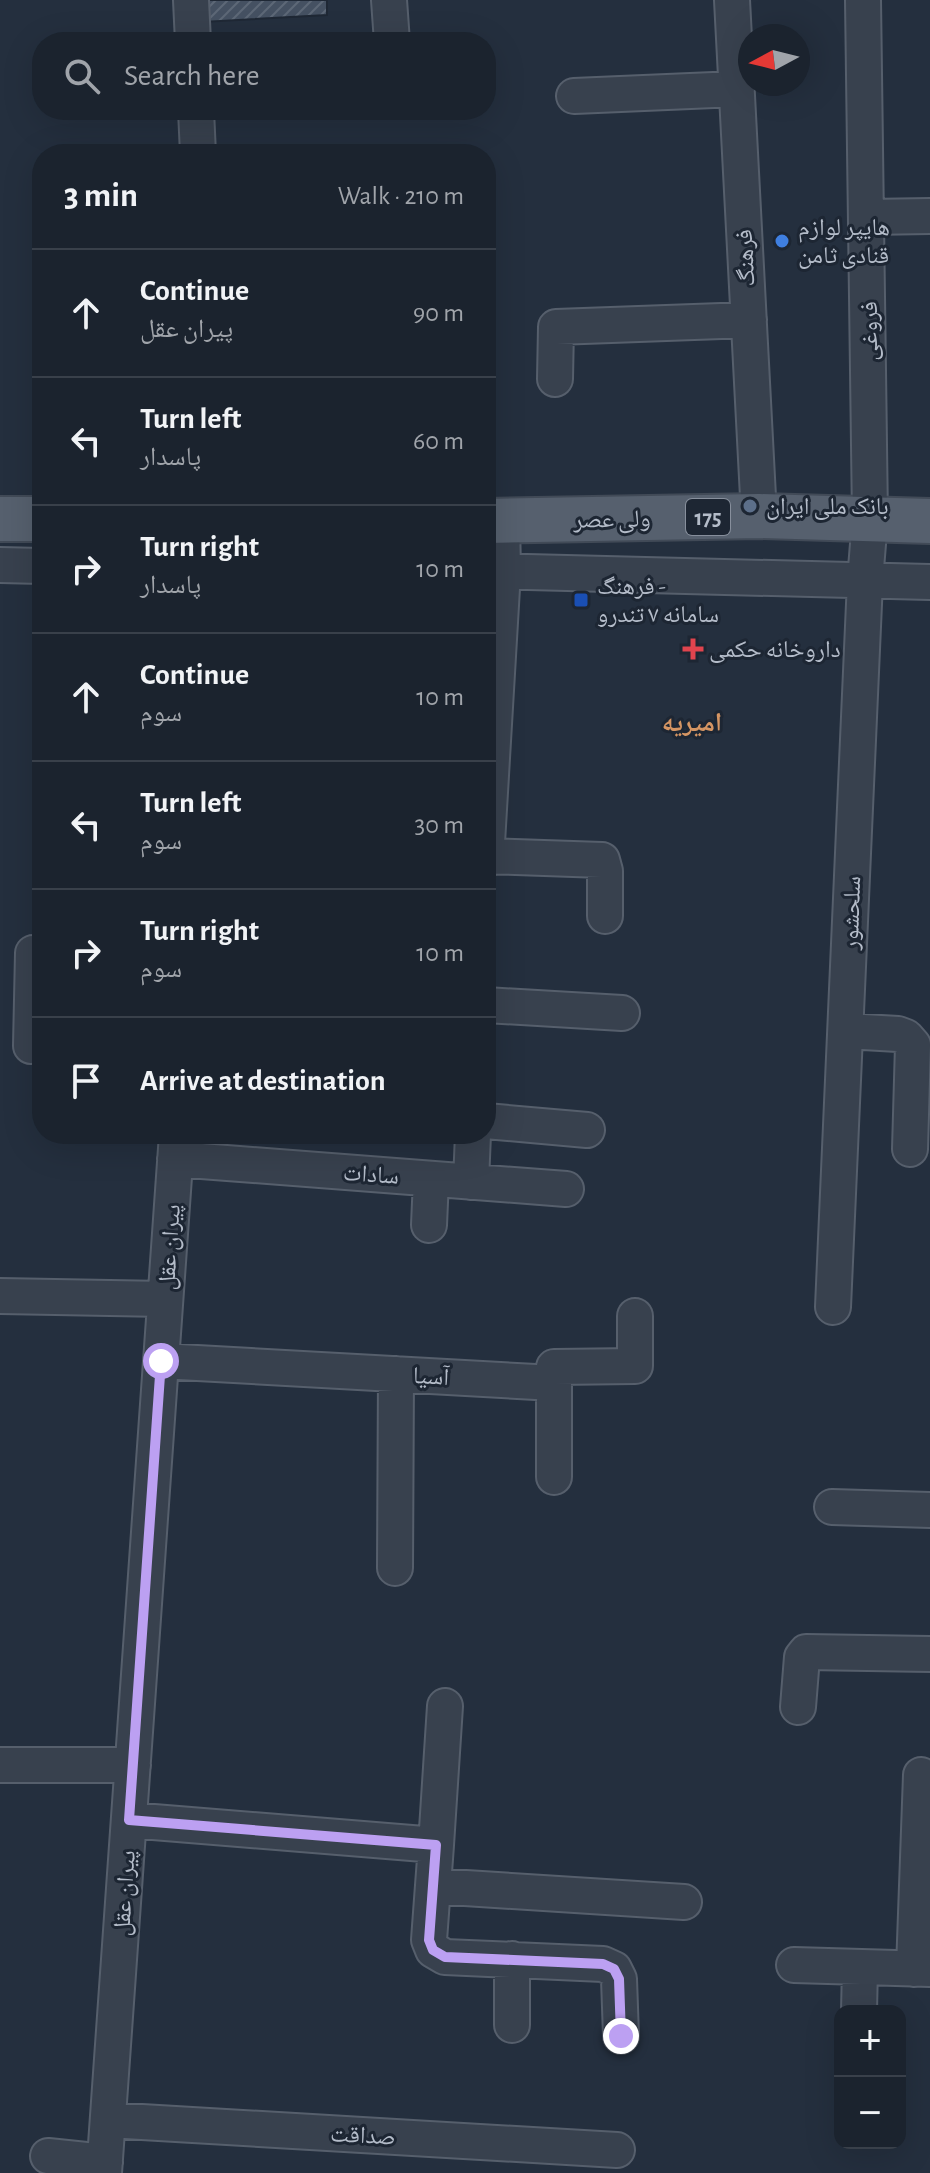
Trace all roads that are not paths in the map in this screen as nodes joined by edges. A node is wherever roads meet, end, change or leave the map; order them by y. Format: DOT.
graph roads {
  1 [pos="191,0"];
  2 [pos="389,0"];
  3 [pos="732,0"];
  4 [pos="863,0"];
  5 [pos="193,32"];
  6 [pos="391,32"];
  7 [pos="737,89"];
  8 [pos="574,96"];
  9 [pos="196,120"];
  10 [pos="198,144"];
  11 [pos="930,216"];
  12 [pos="868,217"];
  13 [pos="749,320"];
  14 [pos="555,379"];
  15 [pos="759,516"];
  16 [pos="0,519"];
  17 [pos="32,519"];
  18 [pos="870,519"];
  19 [pos="496,521"];
  20 [pos="930,521"];
  21 [pos="0,565"];
  22 [pos="32,566"];
  23 [pos="496,571"];
  24 [pos="865,581"];
  25 [pos="930,582"];
  26 [pos="496,858"];
  27 [pos="605,916"];
  28 [pos="32,1000"];
  29 [pos="496,1006"];
  30 [pos="622,1013"];
  31 [pos="846,1031"];
  32 [pos="31,1046"];
  33 [pos="496,1122"];
  34 [pos="587,1130"];
  35 [pos="473,1144"];
  36 [pos="176,1147"];
  37 [pos="910,1149"];
  38 [pos="431,1179"];
  39 [pos="471,1182"];
  40 [pos="566,1189"];
  41 [pos="429,1225"];
  42 [pos="0,1296"];
  43 [pos="165,1299"];
  44 [pos="833,1307"];
  45 [pos="635,1316"];
  46 [pos="161,1361"];
  47 [pos="396,1374"];
  48 [pos="554,1383"];
  49 [pos="554,1477"];
  50 [pos="832,1507"];
  51 [pos="930,1510"];
  52 [pos="395,1568"];
  53 [pos="930,1654"];
  54 [pos="445,1706"];
  55 [pos="798,1707"];
  56 [pos="0,1765"];
  57 [pos="133,1765"];
  58 [pos="921,1775"];
  59 [pos="129,1820"];
  60 [pos="436,1845"];
  61 [pos="434,1886"];
  62 [pos="684,1902"];
  63 [pos="512,1959"];
  64 [pos="794,1965"];
  65 [pos="860,1967"];
  66 [pos="922,1969"];
  67 [pos="859,2005"];
  68 [pos="512,2025"];
  69 [pos="621,2036"];
  70 [pos="108,2120"];
  71 [pos="617,2150"];
  72 [pos="48,2156"];
  73 [pos="104,2168"];
  1 -- 5 [label="street"];
  2 -- 6 [label="street"];
  3 -- 7 [label="street, فرهنگ"];
  4 -- 12 [label="street, فروغی"];
  7 -- 8 [label="street"];
  7 -- 13 [label="street, فرهنگ"];
  9 -- 10 [label="street"];
  11 -- 12 [label="street"];
  12 -- 18 [label="street, فروغی"];
  13 -- 14 [label="street"];
  13 -- 15 [label="street, فرهنگ"];
  15 -- 18 [label="main road, ولی عصر / 175"];
  15 -- 19 [label="main road, ولی عصر / 175"];
  16 -- 17 [label="main road"];
  18 -- 20 [label="main road, ولی عصر / 175"];
  18 -- 24 [label="street, سلحشور"];
  21 -- 22 [label="street"];
  23 -- 24 [label="street"];
  24 -- 25 [label="street"];
  24 -- 31 [label="street, سلحشور"];
  26 -- 27 [label="street"];
  28 -- 32 [label="street"];
  29 -- 30 [label="street"];
  31 -- 37 [label="street"];
  31 -- 44 [label="street, سلحشور"];
  33 -- 34 [label="street"];
  35 -- 39 [label="street"];
  36 -- 38 [label="street, سادات"];
  36 -- 43 [label="street, پیران عقل"];
  38 -- 39 [label="street, سادات"];
  38 -- 41 [label="street"];
  39 -- 40 [label="street, سادات"];
  42 -- 43 [label="street"];
  43 -- 46 [label="street, پیران عقل"];
  45 -- 48 [label="street"];
  46 -- 47 [label="street, آسیا"];
  46 -- 57 [label="street, پیران عقل"];
  47 -- 48 [label="street, آسیا"];
  47 -- 52 [label="street"];
  48 -- 49 [label="street"];
  50 -- 51 [label="street"];
  53 -- 55 [label="street"];
  54 -- 60 [label="street"];
  56 -- 57 [label="street"];
  57 -- 59 [label="street, پیران عقل"];
  58 -- 66 [label="street"];
  59 -- 60 [label="street"];
  59 -- 70 [label="street, پیران عقل"];
  60 -- 61 [label="street"];
  61 -- 62 [label="street"];
  61 -- 63 [label="street"];
  63 -- 68 [label="street"];
  63 -- 69 [label="street"];
  64 -- 65 [label="street"];
  65 -- 66 [label="street"];
  65 -- 67 [label="street"];
  70 -- 71 [label="street, صداقت"];
  70 -- 73 [label="street, پیران عقل"];
  72 -- 73 [label="street"];
}
